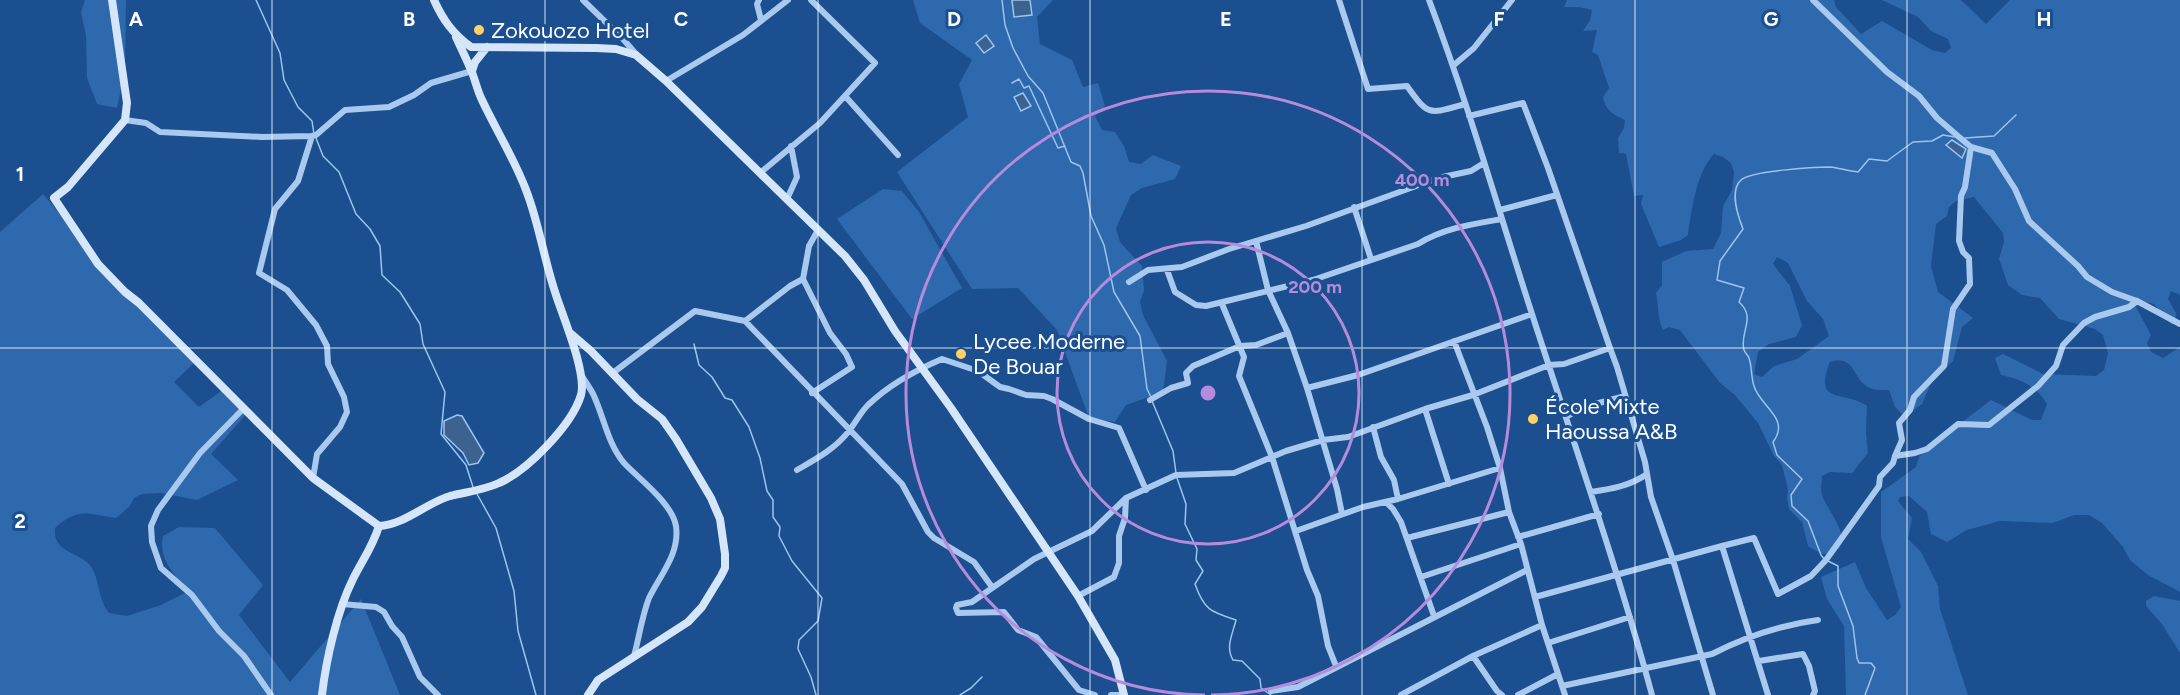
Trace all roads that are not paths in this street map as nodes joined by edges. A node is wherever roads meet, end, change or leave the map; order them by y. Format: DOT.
graph roads {
  1 [pos="112,0"];
  2 [pos="434,0"];
  3 [pos="583,0"];
  4 [pos="759,0"];
  5 [pos="788,0"];
  6 [pos="811,0"];
  7 [pos="1340,0"];
  8 [pos="1429,0"];
  9 [pos="1512,0"];
  10 [pos="1813,0"];
  11 [pos="761,20"];
  12 [pos="456,37"];
  13 [pos="487,47"];
  14 [pos="636,55"];
  15 [pos="1454,65"];
  16 [pos="472,71"];
  17 [pos="666,81"];
  18 [pos="845,96"];
  19 [pos="1465,104"];
  20 [pos="1469,116"];
  21 [pos="125,120"];
  22 [pos="312,136"];
  23 [pos="790,146"];
  24 [pos="1971,147"];
  25 [pos="898,154"];
  26 [pos="1484,163"];
  27 [pos="760,173"];
  28 [pos="1557,195"];
  29 [pos="787,199"];
  30 [pos="1354,207"];
  31 [pos="1500,210"];
  32 [pos="1502,219"];
  33 [pos="818,230"];
  34 [pos="1256,241"];
  35 [pos="1371,259"];
  36 [pos="1167,270"];
  37 [pos="803,279"];
  38 [pos="1129,282"];
  39 [pos="1268,290"];
  40 [pos="2137,301"];
  41 [pos="1222,304"];
  42 [pos="1532,314"];
  43 [pos="745,321"];
  44 [pos="2180,324"];
  45 [pos="568,332"];
  46 [pos="1288,333"];
  47 [pos="1454,341"];
  48 [pos="1240,346"];
  49 [pos="1610,348"];
  50 [pos="1549,365"];
  51 [pos="922,367"];
  52 [pos="614,372"];
  53 [pos="582,376"];
  54 [pos="1307,388"];
  55 [pos="812,393"];
  56 [pos="1473,395"];
  57 [pos="1625,396"];
  58 [pos="1150,400"];
  59 [pos="243,408"];
  60 [pos="1425,409"];
  61 [pos="1566,417"];
  62 [pos="1373,427"];
  63 [pos="849,430"];
  64 [pos="1323,440"];
  65 [pos="1894,456"];
  66 [pos="1272,457"];
  67 [pos="1500,468"];
  68 [pos="797,470"];
  69 [pos="1647,474"];
  70 [pos="313,478"];
  71 [pos="1449,484"];
  72 [pos="1146,490"];
  73 [pos="1592,492"];
  74 [pos="1126,498"];
  75 [pos="1398,500"];
  76 [pos="1386,502"];
  77 [pos="1509,512"];
  78 [pos="1342,514"];
  79 [pos="1599,514"];
  80 [pos="379,526"];
  81 [pos="1296,531"];
  82 [pos="1518,537"];
  83 [pos="1407,538"];
  84 [pos="1521,544"];
  85 [pos="1722,546"];
  86 [pos="1048,552"];
  87 [pos="1673,560"];
  88 [pos="1527,570"];
  89 [pos="1618,576"];
  90 [pos="1421,577"];
  91 [pos="992,586"];
  92 [pos="1078,596"];
  93 [pos="1535,597"];
  94 [pos="342,604"];
  95 [pos="1434,616"];
  96 [pos="1630,617"];
  97 [pos="1818,620"];
  98 [pos="1542,626"];
  99 [pos="1751,637"];
  100 [pos="1548,643"];
  101 [pos="1700,655"];
  102 [pos="634,656"];
  103 [pos="1473,656"];
  104 [pos="1759,662"];
  105 [pos="1336,666"];
  106 [pos="1645,669"];
  107 [pos="1558,674"];
  108 [pos="1562,686"];
  109 [pos="1271,691"];
  110 [pos="271,695"];
  111 [pos="322,695"];
  112 [pos="438,695"];
  113 [pos="588,695"];
  114 [pos="1095,695"];
  115 [pos="1111,695"];
  116 [pos="1124,695"];
  117 [pos="1401,695"];
  118 [pos="1502,695"];
  119 [pos="1518,695"];
  120 [pos="1565,695"];
  121 [pos="1652,695"];
  122 [pos="1713,695"];
  123 [pos="1768,695"];
  124 [pos="1813,695"];
  1 -- 21 [label="street"];
  2 -- 12 [label="street"];
  3 -- 14 [label="street"];
  4 -- 11 [label="street"];
  5 -- 11 [label="street"];
  6 -- 18 [label="street"];
  7 -- 19 [label="street"];
  8 -- 15 [label="street"];
  9 -- 15 [label="street"];
  10 -- 24 [label="street"];
  11 -- 17 [label="street"];
  12 -- 13 [label="street"];
  12 -- 16 [label="street"];
  13 -- 14 [label="street"];
  13 -- 16 [label="street"];
  14 -- 17 [label="street"];
  15 -- 19 [label="street"];
  16 -- 22 [label="street"];
  16 -- 45 [label="street"];
  17 -- 27 [label="street"];
  18 -- 23 [label="street"];
  18 -- 25 [label="street"];
  19 -- 20 [label="street"];
  20 -- 26 [label="street"];
  20 -- 28 [label="street"];
  21 -- 22 [label="street"];
  21 -- 59 [label="street"];
  22 -- 70 [label="street"];
  23 -- 27 [label="street"];
  23 -- 29 [label="street"];
  24 -- 40 [label="street"];
  24 -- 65 [label="street"];
  26 -- 30 [label="street"];
  26 -- 31 [label="street"];
  27 -- 29 [label="street"];
  28 -- 31 [label="street"];
  28 -- 49 [label="street"];
  29 -- 33 [label="street"];
  30 -- 34 [label="street"];
  30 -- 35 [label="street"];
  31 -- 32 [label="street"];
  32 -- 35 [label="street"];
  32 -- 42 [label="street"];
  33 -- 37 [label="street"];
  33 -- 51 [label="street"];
  34 -- 36 [label="street"];
  34 -- 39 [label="street"];
  35 -- 39 [label="street"];
  36 -- 38 [label="street"];
  36 -- 41 [label="street"];
  37 -- 43 [label="street"];
  37 -- 55 [label="street"];
  39 -- 41 [label="street"];
  39 -- 46 [label="street"];
  40 -- 44 [label="street"];
  40 -- 65 [label="street"];
  41 -- 48 [label="street"];
  42 -- 47 [label="street"];
  42 -- 50 [label="street"];
  43 -- 52 [label="street"];
  43 -- 55 [label="street"];
  45 -- 52 [label="street"];
  45 -- 53 [label="street"];
  46 -- 48 [label="street"];
  46 -- 54 [label="street"];
  47 -- 54 [label="street"];
  47 -- 56 [label="street"];
  48 -- 58 [label="street"];
  48 -- 66 [label="street"];
  49 -- 50 [label="street"];
  49 -- 57 [label="street"];
  50 -- 56 [label="street"];
  50 -- 61 [label="street"];
  51 -- 63 [label="street"];
  51 -- 72 [label="street"];
  51 -- 86 [label="street"];
  52 -- 102 [label="street"];
  53 -- 80 [label="street"];
  53 -- 102 [label="street"];
  54 -- 64 [label="street"];
  55 -- 63 [label="street"];
  56 -- 60 [label="street"];
  56 -- 67 [label="street"];
  57 -- 61 [label="street"];
  57 -- 69 [label="street"];
  59 -- 70 [label="street"];
  59 -- 110 [label="street"];
  60 -- 62 [label="street"];
  60 -- 71 [label="street"];
  61 -- 73 [label="street"];
  62 -- 64 [label="street"];
  62 -- 75 [label="street"];
  63 -- 68 [label="street"];
  63 -- 91 [label="street"];
  64 -- 66 [label="street"];
  64 -- 78 [label="street"];
  65 -- 85 [label="street"];
  66 -- 72 [label="street"];
  66 -- 81 [label="street"];
  67 -- 71 [label="street"];
  67 -- 77 [label="street"];
  69 -- 73 [label="street"];
  69 -- 87 [label="street"];
  70 -- 80 [label="street"];
  71 -- 75 [label="street"];
  72 -- 74 [label="street"];
  73 -- 79 [label="street"];
  74 -- 86 [label="street"];
  74 -- 92 [label="street"];
  75 -- 76 [label="street"];
  76 -- 78 [label="street"];
  76 -- 83 [label="street"];
  77 -- 82 [label="street"];
  77 -- 83 [label="street"];
  78 -- 81 [label="street"];
  79 -- 82 [label="street"];
  79 -- 89 [label="street"];
  80 -- 94 [label="street"];
  81 -- 105 [label="street"];
  82 -- 84 [label="street"];
  83 -- 90 [label="street"];
  84 -- 88 [label="street"];
  84 -- 90 [label="street"];
  85 -- 87 [label="street"];
  85 -- 99 [label="street"];
  86 -- 91 [label="street"];
  86 -- 92 [label="street"];
  87 -- 89 [label="street"];
  87 -- 101 [label="street"];
  88 -- 93 [label="street"];
  88 -- 95 [label="street"];
  89 -- 93 [label="street"];
  89 -- 96 [label="street"];
  90 -- 95 [label="street"];
  91 -- 114 [label="street"];
  92 -- 116 [label="street"];
  93 -- 98 [label="street"];
  94 -- 111 [label="street"];
  94 -- 112 [label="street"];
  95 -- 105 [label="street"];
  96 -- 100 [label="street"];
  96 -- 106 [label="street"];
  97 -- 99 [label="street"];
  98 -- 100 [label="street"];
  98 -- 103 [label="street"];
  99 -- 101 [label="street"];
  99 -- 104 [label="street"];
  100 -- 107 [label="street"];
  101 -- 106 [label="street"];
  101 -- 122 [label="street"];
  102 -- 113 [label="street"];
  103 -- 117 [label="street"];
  103 -- 118 [label="street"];
  104 -- 123 [label="street"];
  104 -- 124 [label="street"];
  105 -- 109 [label="street"];
  106 -- 108 [label="street"];
  106 -- 121 [label="street"];
  107 -- 108 [label="street"];
  107 -- 119 [label="street"];
  108 -- 120 [label="street"];
  115 -- 116 [label="street"];
}
